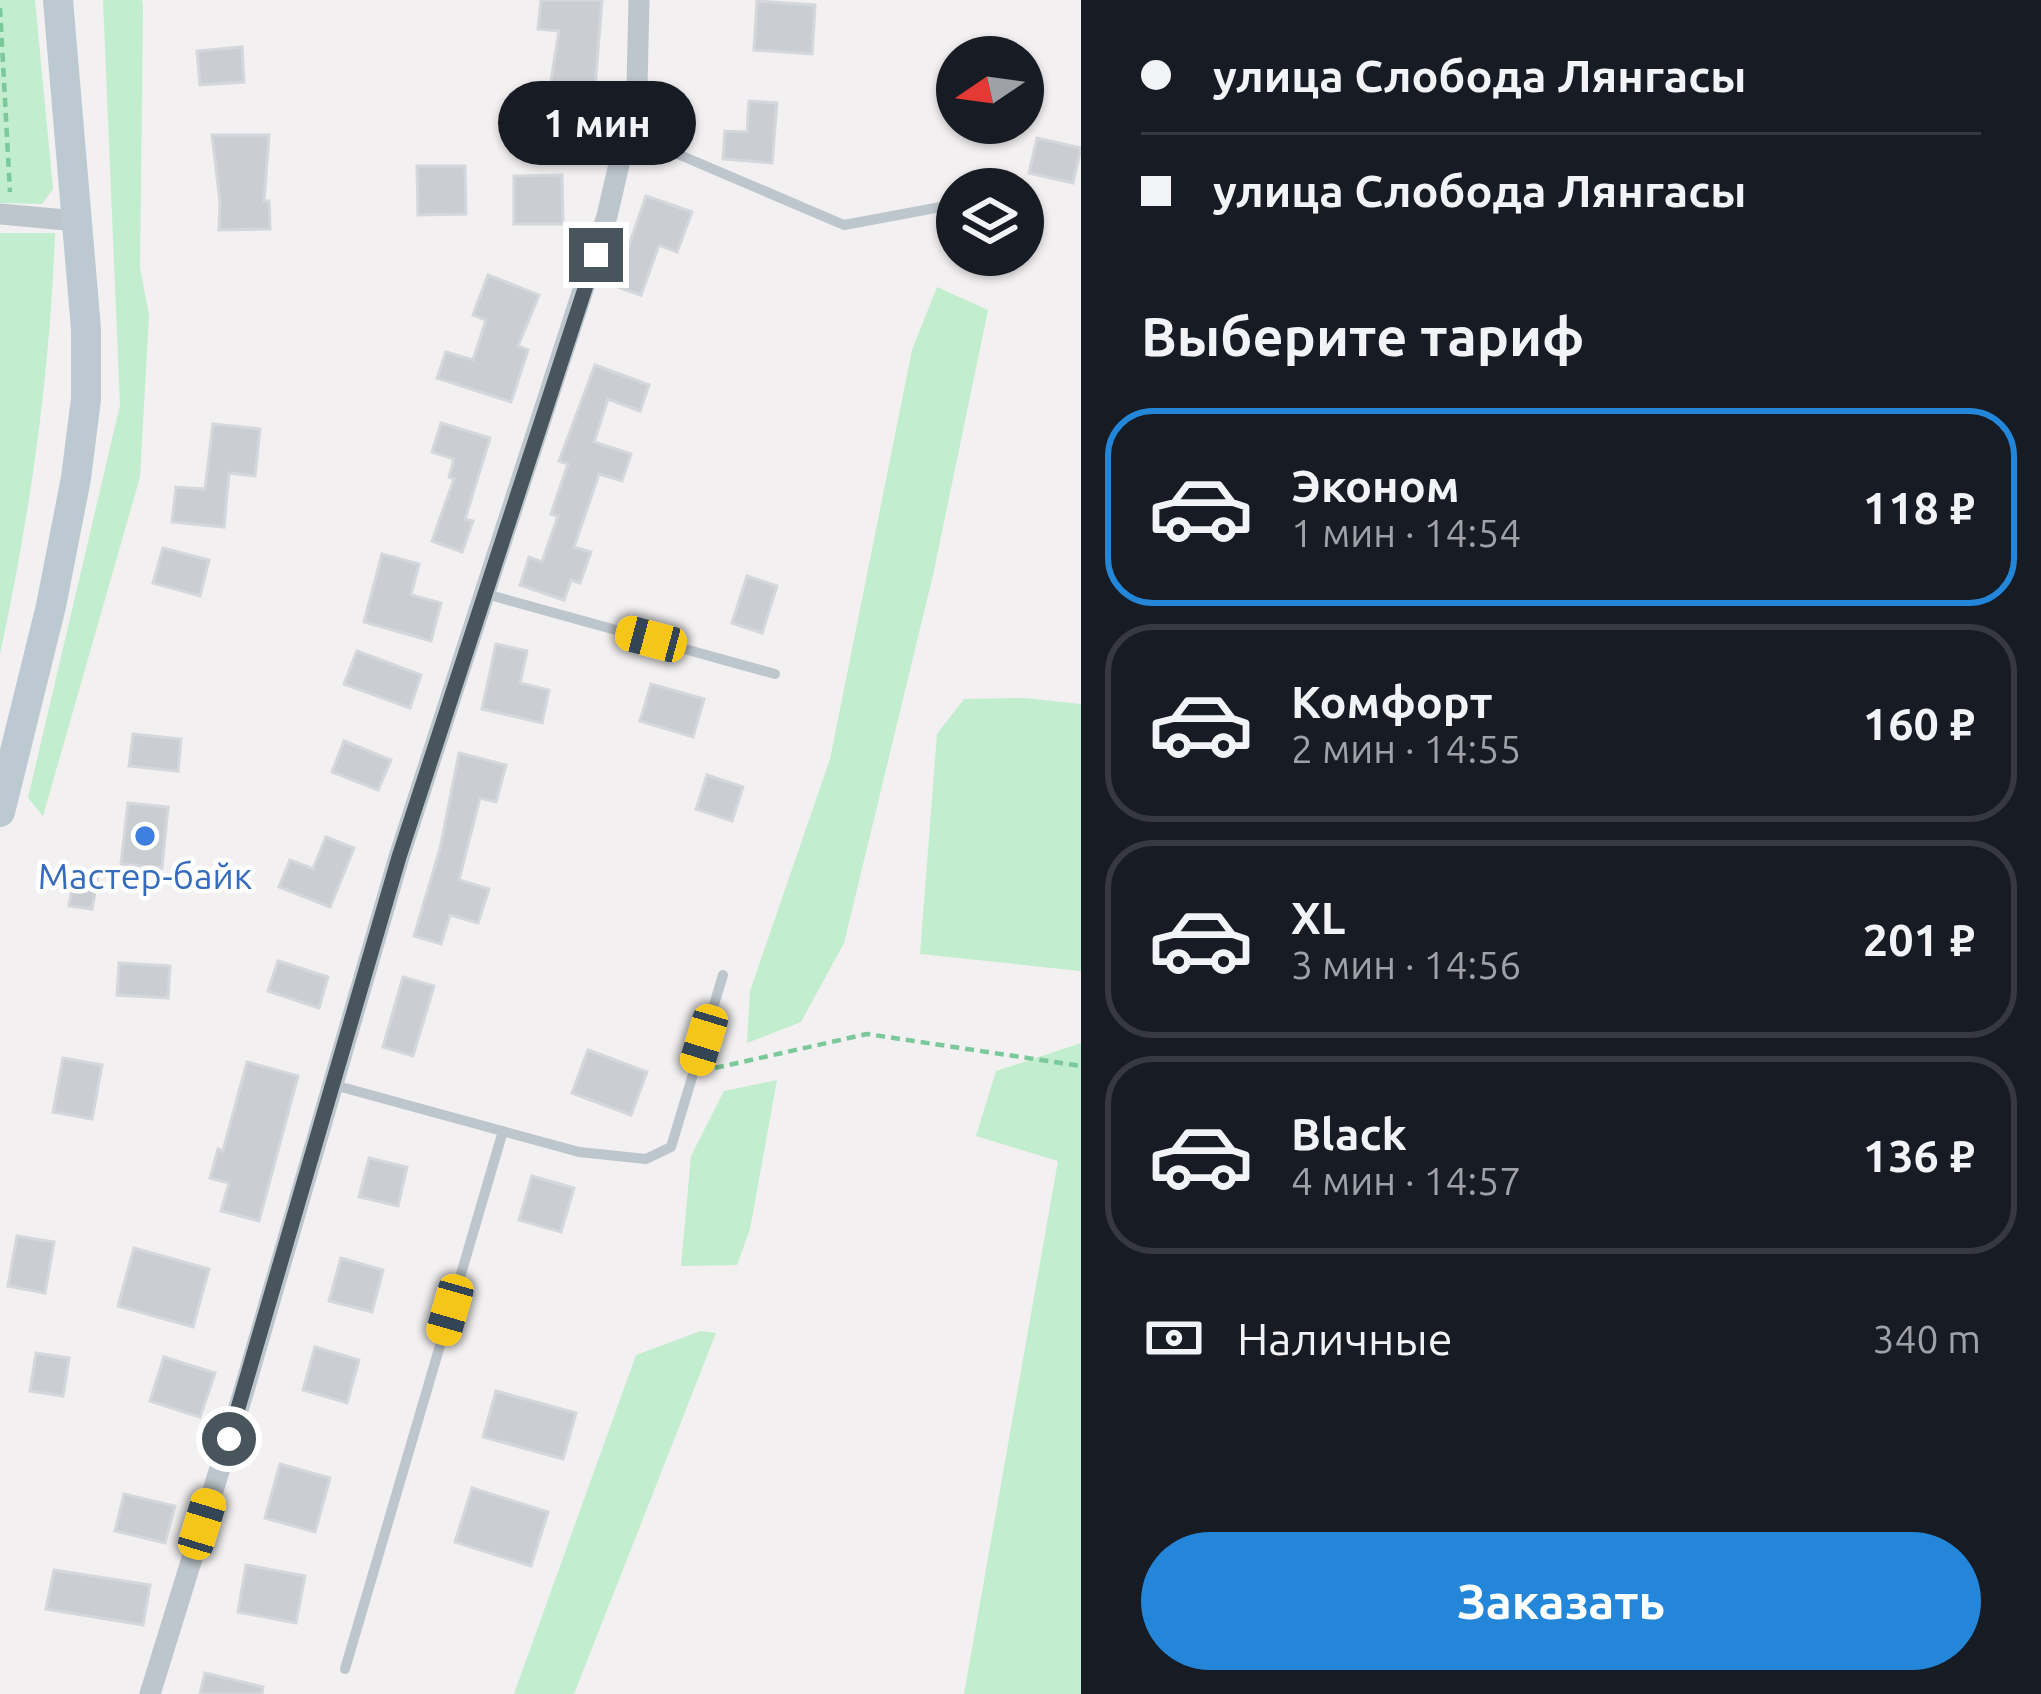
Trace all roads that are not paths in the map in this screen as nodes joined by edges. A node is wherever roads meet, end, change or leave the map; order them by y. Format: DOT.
graph roads {
  1 [pos="58,0"];
  2 [pos="639,0"];
  3 [pos="626,132"];
  4 [pos="936,208"];
  5 [pos="5,215"];
  6 [pos="77,221"];
  7 [pos="486,594"];
  8 [pos="775,674"];
  9 [pos="2,800"];
  10 [pos="723,975"];
  11 [pos="334,1085"];
  12 [pos="503,1131"];
  13 [pos="345,1670"];
  14 [pos="149,1694"];
  1 -- 6 [label="street"];
  2 -- 3 [label="street"];
  3 -- 4 [label="lane"];
  3 -- 7 [label="street"];
  5 -- 6 [label="street"];
  6 -- 9 [label="street"];
  7 -- 8 [label="lane"];
  7 -- 11 [label="street"];
  10 -- 12 [label="lane"];
  11 -- 12 [label="lane"];
  11 -- 14 [label="street"];
  12 -- 13 [label="lane"];
}
